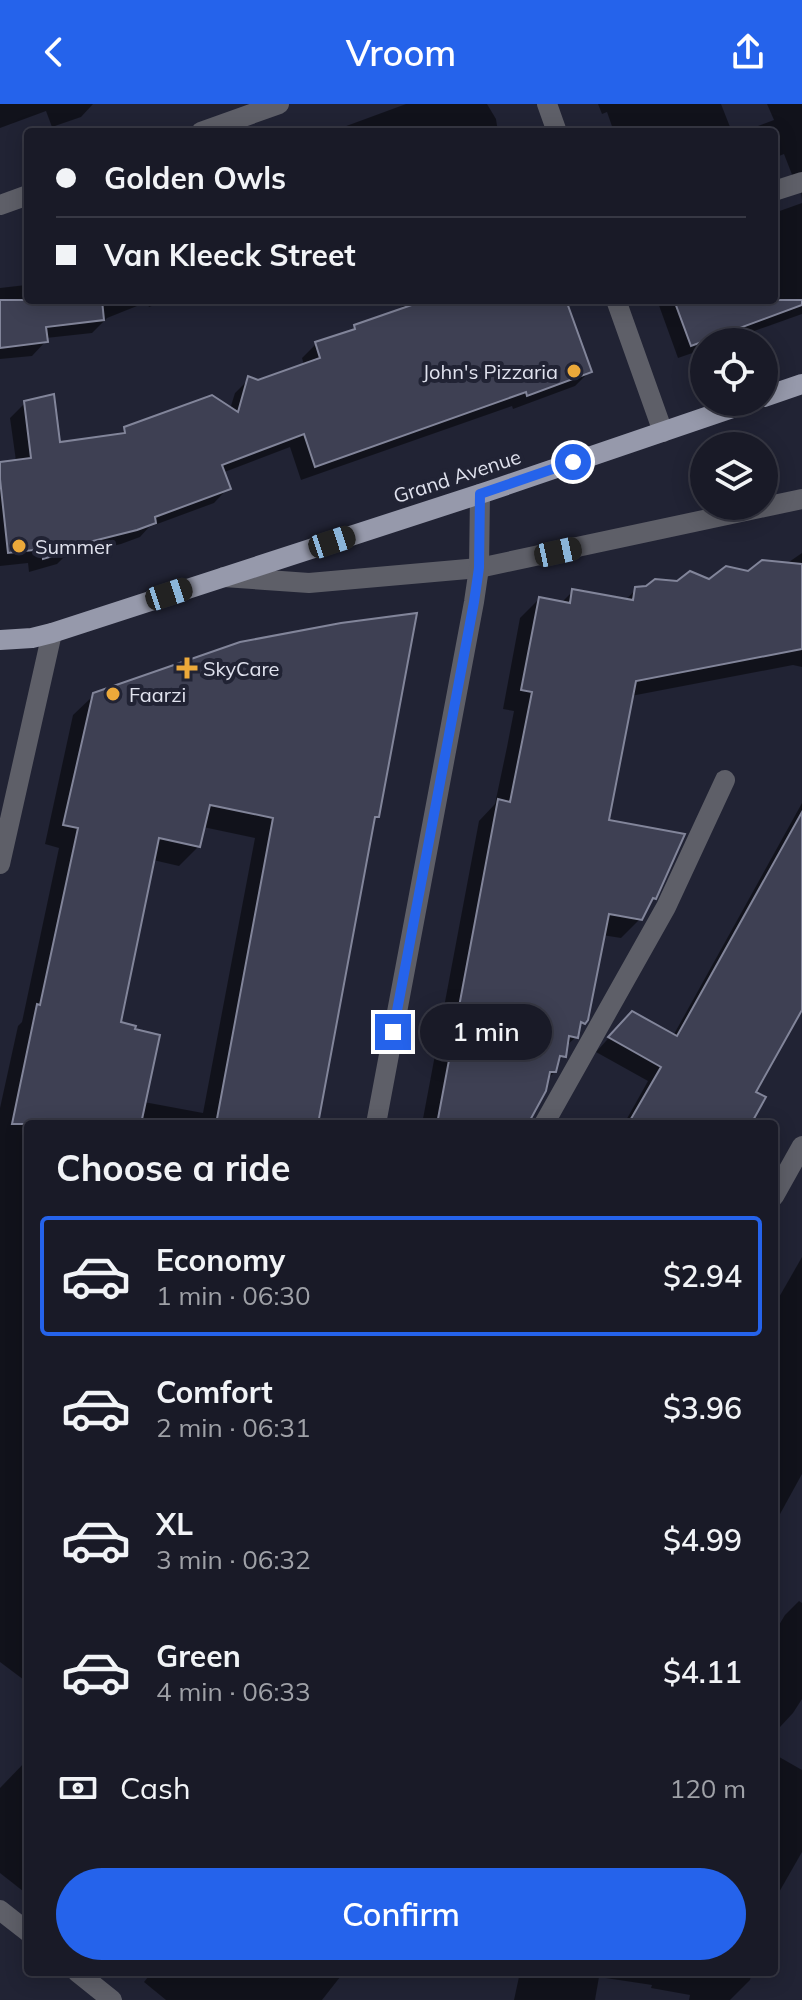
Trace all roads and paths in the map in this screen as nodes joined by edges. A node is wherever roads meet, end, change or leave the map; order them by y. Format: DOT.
graph roads {
  1 [pos="279,104"];
  2 [pos="547,104"];
  3 [pos="212,128"];
  4 [pos="556,128"];
  5 [pos="802,182"];
  6 [pos="778,190"];
  7 [pos="24,196"];
  8 [pos="0,205"];
  9 [pos="617,304"];
  10 [pos="802,384"];
  11 [pos="778,392"];
  12 [pos="709,416"];
  13 [pos="663,432"];
  14 [pos="480,494"];
  15 [pos="802,499"];
  16 [pos="479,568"];
  17 [pos="224,577"];
  18 [pos="52,633"];
  19 [pos="0,640"];
  20 [pos="725,780"];
  21 [pos="0,864"];
  22 [pos="377,1120"];
  23 [pos="546,1120"];
  24 [pos="802,1146"];
  25 [pos="778,1189"];
  26 [pos="0,1910"];
  27 [pos="24,1929"];
  28 [pos="82,1976"];
  29 [pos="112,2000"];
  1 -- 3 [label="street"];
  2 -- 4 [label="street"];
  5 -- 6 [label="street"];
  7 -- 8 [label="street"];
  9 -- 13 [label="street"];
  10 -- 11 [label="main road"];
  12 -- 13 [label="main road, Grand Avenue"];
  13 -- 14 [label="main road, Grand Avenue"];
  14 -- 16 [label="street"];
  14 -- 17 [label="main road, Grand Avenue"];
  15 -- 16 [label="street, Grand Avenue"];
  16 -- 17 [label="street, Grand Avenue"];
  16 -- 22 [label="street"];
  17 -- 18 [label="main road, Grand Avenue"];
  18 -- 19 [label="main road, Grand Avenue"];
  18 -- 21 [label="street"];
  20 -- 23 [label="street"];
  24 -- 25 [label="street"];
  26 -- 27 [label="street"];
  28 -- 29 [label="street"];
}
